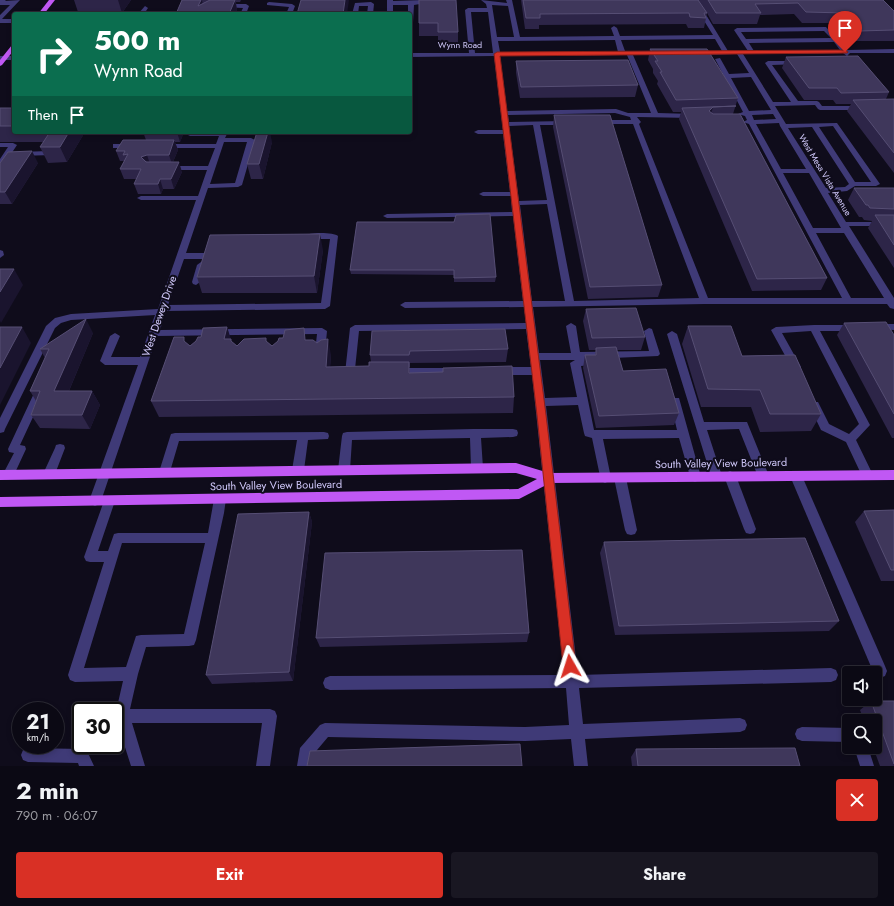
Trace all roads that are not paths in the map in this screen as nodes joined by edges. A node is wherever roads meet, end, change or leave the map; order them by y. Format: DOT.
graph roads {
  1 [pos="3,0"];
  2 [pos="52,0"];
  3 [pos="421,0"];
  4 [pos="694,0"];
  5 [pos="15,1"];
  6 [pos="390,2"];
  7 [pos="486,2"];
  8 [pos="510,2"];
  9 [pos="269,3"];
  10 [pos="411,3"];
  11 [pos="217,6"];
  12 [pos="145,8"];
  13 [pos="490,10"];
  14 [pos="43,12"];
  15 [pos="142,12"];
  16 [pos="243,12"];
  17 [pos="290,12"];
  18 [pos="355,12"];
  19 [pos="370,12"];
  20 [pos="411,12"];
  21 [pos="0,20"];
  22 [pos="12,21"];
  23 [pos="614,28"];
  24 [pos="716,37"];
  25 [pos="517,38"];
  26 [pos="617,38"];
  27 [pos="494,39"];
  28 [pos="835,40"];
  29 [pos="744,41"];
  30 [pos="12,48"];
  31 [pos="894,51"];
  32 [pos="726,52"];
  33 [pos="739,52"];
  34 [pos="752,52"];
  35 [pos="845,52"];
  36 [pos="599,53"];
  37 [pos="626,53"];
  38 [pos="666,53"];
  39 [pos="688,53"];
  40 [pos="472,54"];
  41 [pos="497,54"];
  42 [pos="550,54"];
  43 [pos="412,55"];
  44 [pos="2,58"];
  45 [pos="718,59"];
  46 [pos="851,59"];
  47 [pos="603,63"];
  48 [pos="807,63"];
  49 [pos="0,64"];
  50 [pos="553,64"];
  51 [pos="727,76"];
  52 [pos="753,76"];
  53 [pos="770,104"];
  54 [pos="796,104"];
  55 [pos="868,108"];
  56 [pos="775,112"];
  57 [pos="503,113"];
  58 [pos="733,114"];
  59 [pos="747,114"];
  60 [pos="656,116"];
  61 [pos="704,116"];
  62 [pos="634,119"];
  63 [pos="698,122"];
  64 [pos="736,122"];
  65 [pos="752,122"];
  66 [pos="536,123"];
  67 [pos="574,123"];
  68 [pos="590,123"];
  69 [pos="782,123"];
  70 [pos="814,125"];
  71 [pos="505,128"];
  72 [pos="478,132"];
  73 [pos="190,134"];
  74 [pos="222,138"];
  75 [pos="0,146"];
  76 [pos="116,146"];
  77 [pos="139,146"];
  78 [pos="155,146"];
  79 [pos="49,153"];
  80 [pos="7,154"];
  81 [pos="0,164"];
  82 [pos="157,168"];
  83 [pos="211,168"];
  84 [pos="778,171"];
  85 [pos="811,171"];
  86 [pos="852,184"];
  87 [pos="205,186"];
  88 [pos="823,191"];
  89 [pos="483,194"];
  90 [pos="514,194"];
  91 [pos="141,198"];
  92 [pos="201,198"];
  93 [pos="551,202"];
  94 [pos="515,203"];
  95 [pos="517,214"];
  96 [pos="387,216"];
  97 [pos="894,224"];
  98 [pos="845,227"];
  99 [pos="810,231"];
  100 [pos="295,236"];
  101 [pos="180,256"];
  102 [pos="196,282"];
  103 [pos="705,301"];
  104 [pos="848,301"];
  105 [pos="570,304"];
  106 [pos="893,304"];
  107 [pos="405,305"];
  108 [pos="528,305"];
  109 [pos="161,310"];
  110 [pos="530,326"];
  111 [pos="571,326"];
  112 [pos="894,327"];
  113 [pos="814,328"];
  114 [pos="649,331"];
  115 [pos="203,332"];
  116 [pos="248,332"];
  117 [pos="281,332"];
  118 [pos="153,333"];
  119 [pos="672,334"];
  120 [pos="115,336"];
  121 [pos="200,344"];
  122 [pos="245,344"];
  123 [pos="278,344"];
  124 [pos="320,353"];
  125 [pos="576,356"];
  126 [pos="534,357"];
  127 [pos="144,360"];
  128 [pos="610,362"];
  129 [pos="536,371"];
  130 [pos="389,372"];
  131 [pos="467,372"];
  132 [pos="491,372"];
  133 [pos="366,373"];
  134 [pos="800,376"];
  135 [pos="46,377"];
  136 [pos="672,392"];
  137 [pos="811,398"];
  138 [pos="582,401"];
  139 [pos="540,402"];
  140 [pos="700,426"];
  141 [pos="0,429"];
  142 [pos="475,433"];
  143 [pos="513,433"];
  144 [pos="684,434"];
  145 [pos="597,435"];
  146 [pos="303,436"];
  147 [pos="324,436"];
  148 [pos="850,439"];
  149 [pos="60,448"];
  150 [pos="476,468"];
  151 [pos="298,470"];
  152 [pos="344,470"];
  153 [pos="165,472"];
  154 [pos="105,473"];
  155 [pos="5,474"];
  156 [pos="49,474"];
  157 [pos="867,475"];
  158 [pos="894,475"];
  159 [pos="716,476"];
  160 [pos="730,476"];
  161 [pos="763,476"];
  162 [pos="796,476"];
  163 [pos="695,477"];
  164 [pos="549,478"];
  165 [pos="605,478"];
  166 [pos="620,478"];
  167 [pos="220,499"];
  168 [pos="96,501"];
  169 [pos="109,501"];
  170 [pos="0,502"];
  171 [pos="750,529"];
  172 [pos="631,530"];
  173 [pos="211,538"];
  174 [pos="112,556"];
  175 [pos="878,666"];
  176 [pos="131,674"];
  177 [pos="831,675"];
  178 [pos="571,681"];
  179 [pos="330,683"];
  180 [pos="124,707"];
  181 [pos="124,716"];
  182 [pos="124,722"];
  183 [pos="740,725"];
  184 [pos="577,733"];
  185 [pos="802,734"];
  186 [pos="842,735"];
  187 [pos="863,754"];
  188 [pos="28,755"];
  189 [pos="87,766"];
  190 [pos="138,766"];
  191 [pos="263,766"];
  192 [pos="304,766"];
  193 [pos="581,766"];
  194 [pos="867,766"];
  1 -- 5 [label="street"];
  2 -- 14 [label="main road"];
  3 -- 10 [label="street"];
  4 -- 24 [label="street"];
  5 -- 21 [label="street"];
  6 -- 10 [label="street"];
  7 -- 8 [label="street"];
  7 -- 13 [label="street"];
  8 -- 25 [label="street"];
  9 -- 17 [label="street"];
  10 -- 20 [label="street"];
  11 -- 16 [label="street"];
  12 -- 15 [label="street"];
  13 -- 27 [label="street"];
  13 -- 40 [label="street"];
  18 -- 19 [label="street"];
  21 -- 22 [label="street"];
  23 -- 26 [label="street"];
  24 -- 26 [label="street"];
  24 -- 32 [label="street"];
  25 -- 26 [label="street"];
  25 -- 27 [label="street"];
  26 -- 37 [label="street"];
  27 -- 41 [label="street"];
  28 -- 29 [label="street"];
  28 -- 29 [label="street"];
  28 -- 35 [label="street"];
  29 -- 34 [label="street"];
  30 -- 44 [label="main road"];
  31 -- 35 [label="street"];
  32 -- 33 [label="street"];
  32 -- 39 [label="street"];
  33 -- 34 [label="street"];
  33 -- 52 [label="street, West Mesa Vista Avenue"];
  34 -- 35 [label="street"];
  35 -- 46 [label="street"];
  36 -- 37 [label="street, Wynn Road"];
  36 -- 42 [label="street, Wynn Road"];
  36 -- 47 [label="street"];
  37 -- 38 [label="street, Wynn Road"];
  37 -- 60 [label="street"];
  40 -- 41 [label="street, Wynn Road"];
  40 -- 43 [label="street, Wynn Road"];
  41 -- 42 [label="street, Wynn Road"];
  41 -- 57 [label="street"];
  42 -- 50 [label="street"];
  44 -- 49 [label="main road"];
  45 -- 51 [label="street"];
  48 -- 54 [label="street"];
  51 -- 52 [label="street"];
  51 -- 59 [label="street"];
  52 -- 53 [label="street, West Mesa Vista Avenue"];
  53 -- 54 [label="street"];
  53 -- 56 [label="street, West Mesa Vista Avenue"];
  54 -- 55 [label="street"];
  56 -- 59 [label="street"];
  56 -- 69 [label="street, West Mesa Vista Avenue"];
  57 -- 62 [label="street"];
  57 -- 71 [label="street"];
  58 -- 59 [label="street"];
  59 -- 65 [label="street"];
  60 -- 61 [label="street"];
  60 -- 62 [label="street"];
  62 -- 63 [label="street"];
  62 -- 68 [label="street"];
  62 -- 103 [label="street"];
  64 -- 65 [label="street"];
  65 -- 69 [label="street"];
  65 -- 84 [label="street"];
  66 -- 67 [label="street"];
  66 -- 71 [label="street"];
  66 -- 93 [label="street"];
  69 -- 70 [label="street"];
  69 -- 85 [label="street, West Mesa Vista Avenue"];
  70 -- 86 [label="street"];
  70 -- 86 [label="street"];
  71 -- 72 [label="street"];
  71 -- 90 [label="street"];
  73 -- 74 [label="street"];
  74 -- 78 [label="street"];
  74 -- 83 [label="street, West Dewey Drive"];
  74 -- 87 [label="street"];
  75 -- 80 [label="street"];
  76 -- 77 [label="street"];
  79 -- 80 [label="street"];
  80 -- 81 [label="street"];
  82 -- 83 [label="street"];
  83 -- 87 [label="street, West Dewey Drive"];
  84 -- 85 [label="street"];
  84 -- 99 [label="street"];
  85 -- 88 [label="street, West Mesa Vista Avenue"];
  86 -- 88 [label="street"];
  87 -- 92 [label="street, West Dewey Drive"];
  88 -- 98 [label="street, West Mesa Vista Avenue"];
  89 -- 90 [label="street"];
  90 -- 94 [label="street"];
  91 -- 92 [label="street"];
  92 -- 101 [label="street, West Dewey Drive"];
  93 -- 94 [label="street"];
  93 -- 105 [label="street"];
  94 -- 95 [label="street"];
  95 -- 96 [label="street"];
  95 -- 108 [label="street"];
  97 -- 98 [label="street"];
  98 -- 99 [label="street"];
  98 -- 106 [label="street, West Mesa Vista Avenue"];
  99 -- 104 [label="street"];
  100 -- 109 [label="street"];
  101 -- 102 [label="street"];
  101 -- 109 [label="street, West Dewey Drive"];
  103 -- 104 [label="street"];
  103 -- 105 [label="street"];
  104 -- 106 [label="street"];
  105 -- 108 [label="street"];
  107 -- 108 [label="street"];
  108 -- 110 [label="street"];
  109 -- 118 [label="street, West Dewey Drive"];
  109 -- 141 [label="street"];
  110 -- 126 [label="street"];
  110 -- 133 [label="street"];
  111 -- 125 [label="street"];
  112 -- 113 [label="street"];
  113 -- 134 [label="street"];
  113 -- 148 [label="street"];
  114 -- 125 [label="street"];
  115 -- 116 [label="street"];
  115 -- 118 [label="street"];
  115 -- 121 [label="street"];
  116 -- 117 [label="street"];
  116 -- 122 [label="street"];
  117 -- 123 [label="street"];
  117 -- 124 [label="street"];
  118 -- 127 [label="street, West Dewey Drive"];
  119 -- 140 [label="street"];
  120 -- 127 [label="street"];
  125 -- 126 [label="street"];
  126 -- 129 [label="street"];
  127 -- 154 [label="street, West Dewey Drive"];
  128 -- 138 [label="street"];
  129 -- 132 [label="street"];
  129 -- 139 [label="street"];
  130 -- 131 [label="street"];
  135 -- 155 [label="street"];
  136 -- 144 [label="street"];
  137 -- 148 [label="street"];
  138 -- 139 [label="street"];
  138 -- 145 [label="street"];
  139 -- 164 [label="street"];
  140 -- 159 [label="street"];
  140 -- 161 [label="street"];
  142 -- 143 [label="street"];
  142 -- 150 [label="street"];
  142 -- 152 [label="street"];
  144 -- 145 [label="street"];
  144 -- 163 [label="street"];
  145 -- 165 [label="street"];
  146 -- 147 [label="street"];
  146 -- 151 [label="street"];
  146 -- 153 [label="street"];
  148 -- 157 [label="street"];
  149 -- 156 [label="street"];
  150 -- 152 [label="main road, South Valley View Boulevard"];
  150 -- 164 [label="main road, South Valley View Boulevard"];
  151 -- 152 [label="main road, South Valley View Boulevard"];
  151 -- 153 [label="main road, South Valley View Boulevard"];
  153 -- 154 [label="main road, South Valley View Boulevard"];
  154 -- 156 [label="main road, South Valley View Boulevard"];
  154 -- 168 [label="street, West Dewey Drive"];
  155 -- 156 [label="main road, South Valley View Boulevard"];
  157 -- 158 [label="main road, South Valley View Boulevard"];
  157 -- 162 [label="main road, South Valley View Boulevard"];
  159 -- 160 [label="main road, South Valley View Boulevard"];
  159 -- 163 [label="main road, South Valley View Boulevard"];
  160 -- 161 [label="main road, South Valley View Boulevard"];
  160 -- 171 [label="street"];
  161 -- 162 [label="main road, South Valley View Boulevard"];
  162 -- 175 [label="street"];
  163 -- 166 [label="main road, South Valley View Boulevard"];
  164 -- 165 [label="main road, South Valley View Boulevard"];
  164 -- 167 [label="main road, South Valley View Boulevard"];
  164 -- 178 [label="street"];
  165 -- 166 [label="main road, South Valley View Boulevard"];
  166 -- 172 [label="street"];
  167 -- 169 [label="main road, South Valley View Boulevard"];
  167 -- 173 [label="street"];
  168 -- 169 [label="main road, South Valley View Boulevard"];
  168 -- 170 [label="main road, South Valley View Boulevard"];
  169 -- 174 [label="street"];
  173 -- 174 [label="street"];
  173 -- 176 [label="street"];
  174 -- 176 [label="street"];
  176 -- 180 [label="street"];
  177 -- 178 [label="street"];
  178 -- 179 [label="street"];
  178 -- 184 [label="street"];
  181 -- 191 [label="street"];
  182 -- 190 [label="street"];
  183 -- 184 [label="street"];
  184 -- 192 [label="street"];
  184 -- 193 [label="street"];
  185 -- 186 [label="street"];
  187 -- 194 [label="street"];
  188 -- 189 [label="street"];
}
